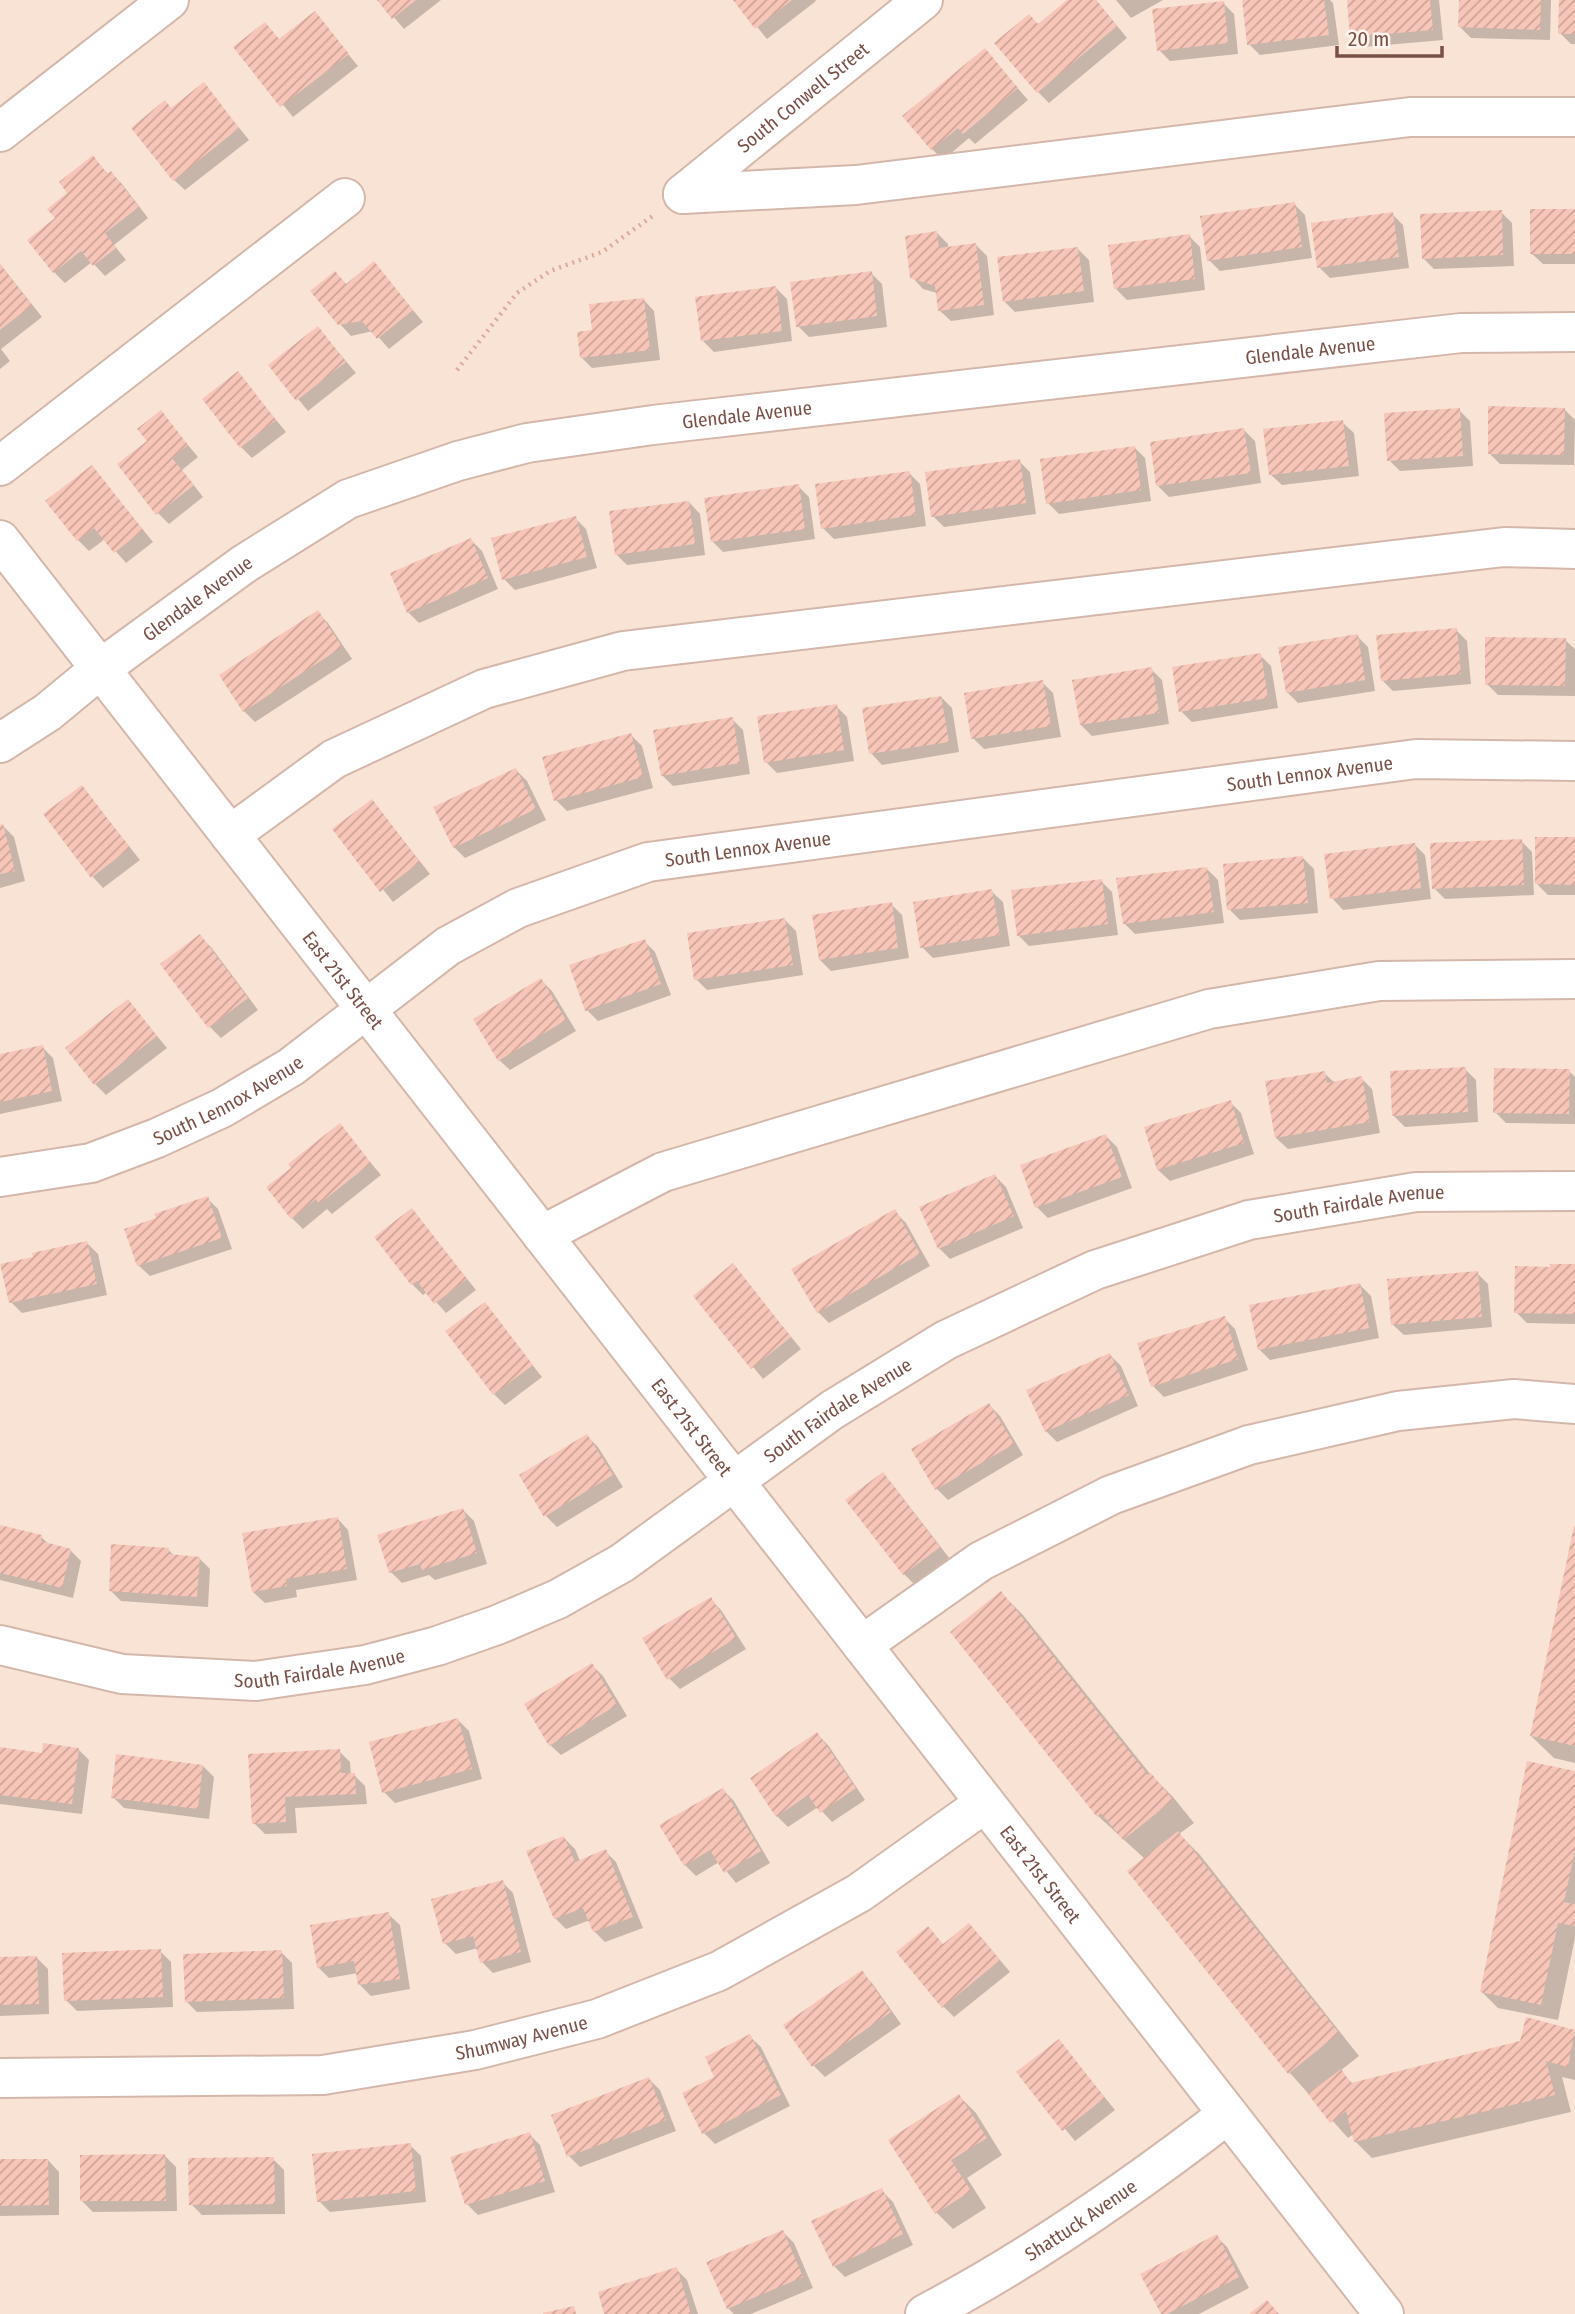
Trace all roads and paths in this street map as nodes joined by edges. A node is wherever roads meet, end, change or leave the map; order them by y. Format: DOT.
graph roads {
  1 [pos="169,0"];
  2 [pos="923,0"];
  3 [pos="1575,117"];
  4 [pos="0,132"];
  5 [pos="683,194"];
  6 [pos="345,198"];
  7 [pos="1575,332"];
  8 [pos="457,370"];
  9 [pos="0,466"];
  10 [pos="0,540"];
  11 [pos="1575,549"];
  12 [pos="100,669"];
  13 [pos="0,743"];
  14 [pos="1575,761"];
  15 [pos="230,835"];
  16 [pos="1575,979"];
  17 [pos="367,1010"];
  18 [pos="0,1177"];
  19 [pos="1575,1191"];
  20 [pos="542,1234"];
  21 [pos="1575,1404"];
  22 [pos="734,1481"];
  23 [pos="0,1645"];
  24 [pos="862,1645"];
  25 [pos="985,1803"];
  26 [pos="0,2078"];
  27 [pos="1228,2114"];
  28 [pos="925,2314"];
  29 [pos="1384,2314"];
  1 -- 4 [label="street"];
  2 -- 5 [label="street, South Conwell Street"];
  3 -- 5 [label="street"];
  5 -- 8 [label="path"];
  6 -- 9 [label="street"];
  7 -- 12 [label="street, Glendale Avenue"];
  10 -- 12 [label="street, East 21st Street"];
  11 -- 15 [label="street"];
  12 -- 13 [label="street, Glendale Avenue"];
  12 -- 15 [label="street, East 21st Street"];
  14 -- 17 [label="street, South Lennox Avenue"];
  15 -- 17 [label="street, East 21st Street"];
  16 -- 20 [label="street"];
  17 -- 18 [label="street, South Lennox Avenue"];
  17 -- 20 [label="street, East 21st Street"];
  19 -- 22 [label="street, South Fairdale Avenue"];
  20 -- 22 [label="street, East 21st Street"];
  21 -- 24 [label="street"];
  22 -- 23 [label="street, South Fairdale Avenue"];
  22 -- 24 [label="street, East 21st Street"];
  24 -- 25 [label="street, East 21st Street"];
  25 -- 26 [label="street, Shumway Avenue"];
  25 -- 27 [label="street, East 21st Street"];
  27 -- 28 [label="street, Shattuck Avenue"];
  27 -- 29 [label="street, East 21st Street"];
}
